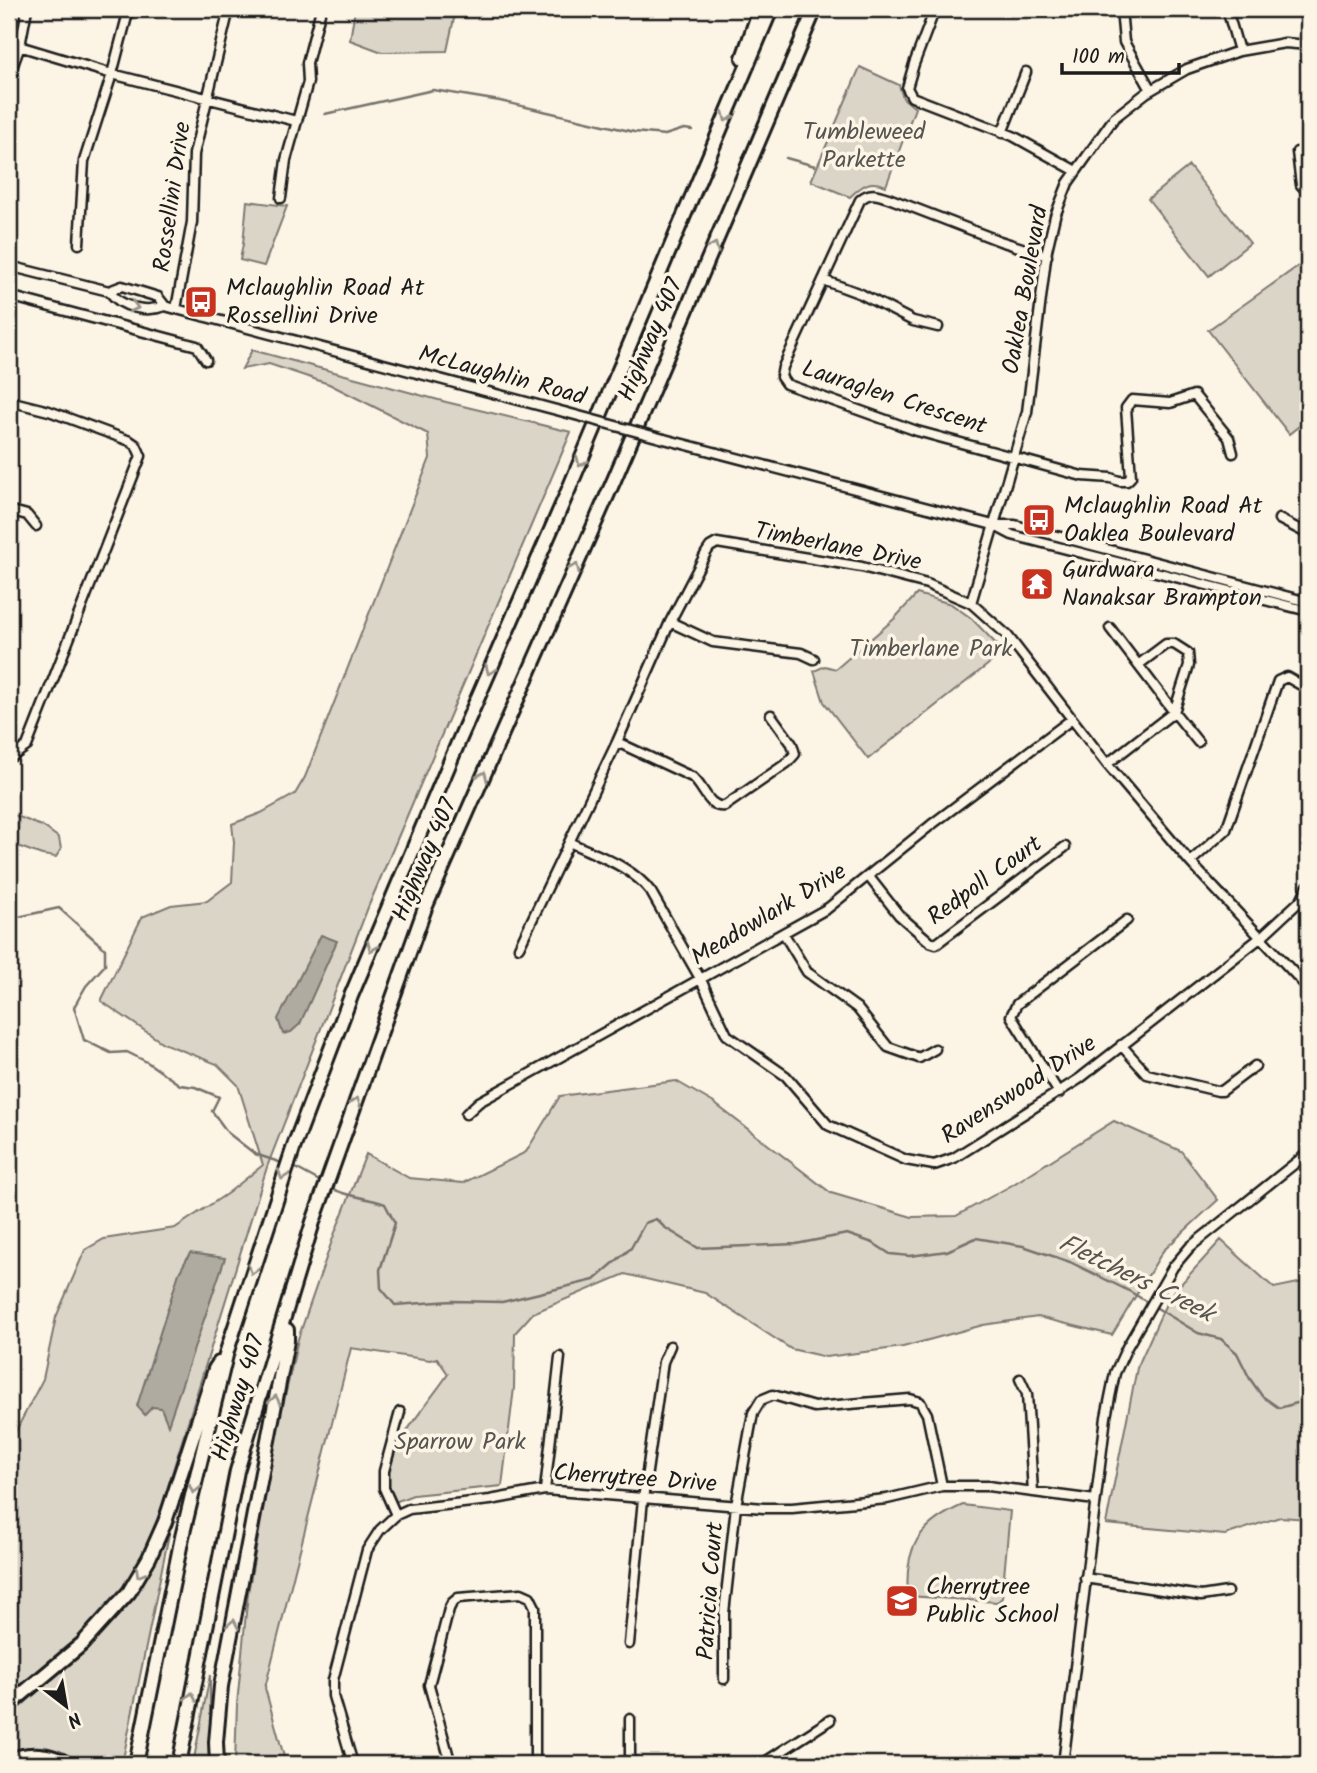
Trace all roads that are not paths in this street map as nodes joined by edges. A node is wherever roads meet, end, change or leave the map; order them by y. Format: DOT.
graph roads {
  1 [pos="27,9"];
  2 [pos="129,9"];
  3 [pos="229,9"];
  4 [pos="321,9"];
  5 [pos="760,9"];
  6 [pos="771,9"];
  7 [pos="815,9"];
  8 [pos="825,9"];
  9 [pos="935,9"];
  10 [pos="1121,9"];
  11 [pos="1227,9"];
  12 [pos="9,43"];
  13 [pos="1308,45"];
  14 [pos="20,46"];
  15 [pos="800,47"];
  16 [pos="1239,51"];
  17 [pos="1026,72"];
  18 [pos="112,74"];
  19 [pos="9,76"];
  20 [pos="1151,90"];
  21 [pos="737,93"];
  22 [pos="208,100"];
  23 [pos="296,121"];
  24 [pos="1002,132"];
  25 [pos="1297,152"];
  26 [pos="1076,171"];
  27 [pos="1308,192"];
  28 [pos="281,198"];
  29 [pos="79,244"];
  30 [pos="1047,256"];
  31 [pos="9,266"];
  32 [pos="823,280"];
  33 [pos="109,291"];
  34 [pos="9,296"];
  35 [pos="165,306"];
  36 [pos="176,309"];
  37 [pos="938,327"];
  38 [pos="206,360"];
  39 [pos="9,401"];
  40 [pos="1233,453"];
  41 [pos="1013,456"];
  42 [pos="9,510"];
  43 [pos="1279,519"];
  44 [pos="993,525"];
  45 [pos="36,526"];
  46 [pos="1308,534"];
  47 [pos="971,603"];
  48 [pos="1308,603"];
  49 [pos="1308,611"];
  50 [pos="670,622"];
  51 [pos="1110,628"];
  52 [pos="814,659"];
  53 [pos="1138,664"];
  54 [pos="1308,689"];
  55 [pos="1174,712"];
  56 [pos="771,715"];
  57 [pos="1072,719"];
  58 [pos="617,742"];
  59 [pos="1198,742"];
  60 [pos="9,755"];
  61 [pos="1107,764"];
  62 [pos="569,842"];
  63 [pos="1065,847"];
  64 [pos="1190,862"];
  65 [pos="869,877"];
  66 [pos="1308,886"];
  67 [pos="1126,920"];
  68 [pos="784,934"];
  69 [pos="1260,938"];
  70 [pos="519,947"];
  71 [pos="701,980"];
  72 [pos="1308,988"];
  73 [pos="1121,1045"];
  74 [pos="935,1049"];
  75 [pos="1255,1066"];
  76 [pos="1059,1093"];
  77 [pos="466,1114"];
  78 [pos="1308,1153"];
  79 [pos="286,1316"];
  80 [pos="670,1346"];
  81 [pos="228,1351"];
  82 [pos="560,1357"];
  83 [pos="1020,1379"];
  84 [pos="400,1412"];
  85 [pos="942,1486"];
  86 [pos="545,1490"];
  87 [pos="1033,1492"];
  88 [pos="643,1499"];
  89 [pos="1095,1500"];
  90 [pos="736,1506"];
  91 [pos="396,1515"];
  92 [pos="1085,1578"];
  93 [pos="1227,1592"];
  94 [pos="629,1644"];
  95 [pos="724,1679"];
  96 [pos="9,1705"];
  97 [pos="630,1719"];
  98 [pos="830,1720"];
  99 [pos="9,1761"];
  100 [pos="68,1764"];
  101 [pos="136,1764"];
  102 [pos="178,1764"];
  103 [pos="217,1764"];
  104 [pos="353,1764"];
  105 [pos="453,1764"];
  106 [pos="535,1764"];
  107 [pos="629,1764"];
  108 [pos="744,1764"];
  109 [pos="1063,1764"];
  1 -- 14 [label="street"];
  2 -- 18 [label="street"];
  3 -- 22 [label="street, Rossellini Drive"];
  4 -- 23 [label="street"];
  5 -- 21 [label="highway"];
  6 -- 21 [label="highway, Highway 407"];
  7 -- 15 [label="highway, Highway 407"];
  8 -- 15 [label="highway"];
  9 -- 24 [label="street"];
  10 -- 20 [label="street"];
  11 -- 16 [label="street"];
  12 -- 14 [label="street"];
  13 -- 16 [label="street, Oaklea Boulevard"];
  14 -- 18 [label="street"];
  14 -- 19 [label="street"];
  79 -- 15 [label="highway, Highway 407, one-way"];
  16 -- 20 [label="street, Oaklea Boulevard"];
  17 -- 24 [label="street"];
  18 -- 22 [label="street"];
  18 -- 29 [label="street"];
  20 -- 26 [label="street, Oaklea Boulevard"];
  21 -- 81 [label="highway, Highway 407, one-way"];
  22 -- 23 [label="street"];
  22 -- 36 [label="street, Rossellini Drive"];
  23 -- 28 [label="street"];
  24 -- 26 [label="street"];
  25 -- 27 [label="street"];
  26 -- 30 [label="street, Oaklea Boulevard"];
  30 -- 32 [label="street, Lauraglen Crescent"];
  30 -- 41 [label="street, Oaklea Boulevard"];
  31 -- 33 [label="street, McLaughlin Road"];
  32 -- 37 [label="street"];
  32 -- 41 [label="street, Lauraglen Crescent"];
  33 -- 35 [label="street, McLaughlin Road"];
  33 -- 35 [label="street, McLaughlin Road, one-way"];
  34 -- 38 [label="street"];
  35 -- 36 [label="street, McLaughlin Road"];
  36 -- 44 [label="street, McLaughlin Road, bridge"];
  39 -- 60 [label="street"];
  40 -- 41 [label="street"];
  41 -- 44 [label="street, Oaklea Boulevard"];
  42 -- 45 [label="street"];
  43 -- 46 [label="street"];
  44 -- 47 [label="street, Oaklea Boulevard"];
  44 -- 48 [label="street"];
  44 -- 49 [label="street"];
  47 -- 50 [label="street, Timberlane Drive"];
  47 -- 57 [label="street, Timberlane Drive"];
  50 -- 52 [label="street"];
  50 -- 58 [label="street, Timberlane Drive"];
  51 -- 53 [label="street"];
  53 -- 55 [label="street"];
  53 -- 55 [label="street"];
  54 -- 64 [label="street"];
  55 -- 59 [label="street"];
  55 -- 61 [label="street"];
  56 -- 58 [label="street"];
  57 -- 61 [label="street, Timberlane Drive"];
  57 -- 65 [label="street, Meadowlark Drive"];
  58 -- 62 [label="street, Timberlane Drive"];
  61 -- 64 [label="street, Timberlane Drive"];
  62 -- 70 [label="street, Timberlane Drive"];
  62 -- 71 [label="street, Ravenswood Drive"];
  63 -- 65 [label="street, Redpoll Court"];
  64 -- 69 [label="street, Timberlane Drive"];
  65 -- 68 [label="street, Meadowlark Drive"];
  66 -- 69 [label="street, Ravenswood Drive"];
  67 -- 76 [label="street"];
  68 -- 71 [label="street, Meadowlark Drive"];
  68 -- 74 [label="street"];
  69 -- 72 [label="street, Timberlane Drive"];
  69 -- 73 [label="street, Ravenswood Drive"];
  71 -- 76 [label="street, Ravenswood Drive"];
  71 -- 77 [label="street, Meadowlark Drive"];
  73 -- 75 [label="street"];
  73 -- 76 [label="street, Ravenswood Drive"];
  78 -- 89 [label="street"];
  102 -- 79 [label="highway, Highway 407, one-way"];
  103 -- 79 [label="highway, one-way"];
  80 -- 88 [label="street"];
  81 -- 96 [label="highway, one-way"];
  81 -- 101 [label="highway, Highway 407, one-way"];
  82 -- 86 [label="street"];
  83 -- 87 [label="street"];
  84 -- 91 [label="street"];
  85 -- 87 [label="street, Cherrytree Drive"];
  85 -- 90 [label="street, Cherrytree Drive"];
  85 -- 90 [label="street, Patricia Court"];
  86 -- 88 [label="street, Cherrytree Drive"];
  86 -- 91 [label="street, Cherrytree Drive"];
  87 -- 89 [label="street, Cherrytree Drive"];
  88 -- 90 [label="street, Cherrytree Drive"];
  88 -- 94 [label="street"];
  89 -- 92 [label="street"];
  90 -- 95 [label="street, Patricia Court"];
  91 -- 104 [label="street"];
  92 -- 93 [label="street"];
  92 -- 109 [label="street"];
  97 -- 107 [label="street"];
  98 -- 108 [label="street"];
  99 -- 100 [label="highway"];
  105 -- 106 [label="street"];
}
